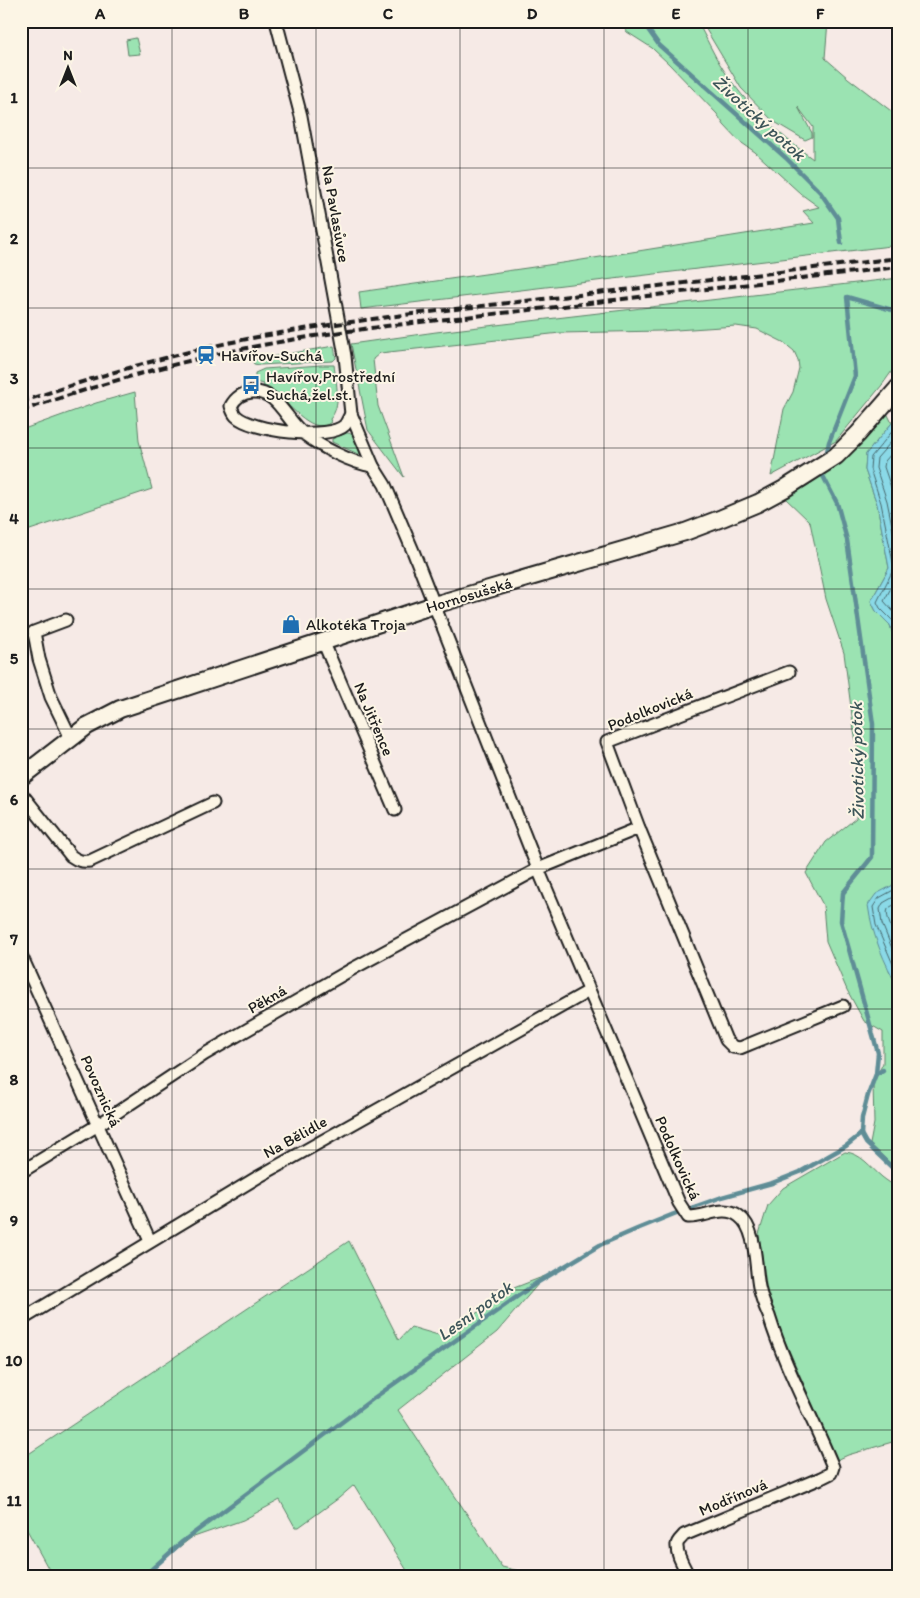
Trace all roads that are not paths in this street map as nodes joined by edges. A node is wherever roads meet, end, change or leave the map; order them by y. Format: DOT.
graph roads {
  1 [pos="276,21"];
  2 [pos="899,387"];
  3 [pos="351,414"];
  4 [pos="303,433"];
  5 [pos="373,466"];
  6 [pos="434,604"];
  7 [pos="66,620"];
  8 [pos="323,641"];
  9 [pos="789,672"];
  10 [pos="71,738"];
  11 [pos="21,777"];
  12 [pos="21,793"];
  13 [pos="213,803"];
  14 [pos="395,810"];
  15 [pos="639,828"];
  16 [pos="538,869"];
  17 [pos="21,955"];
  18 [pos="589,991"];
  19 [pos="843,1006"];
  20 [pos="98,1125"];
  21 [pos="21,1172"];
  22 [pos="150,1241"];
  23 [pos="21,1320"];
  24 [pos="833,1467"];
  25 [pos="689,1577"];
  1 -- 3 [label="street, Na Pavlasůvce"];
  2 -- 6 [label="street, Hornosušská"];
  3 -- 4 [label="street"];
  3 -- 5 [label="street, Na Pavlasůvce"];
  4 -- 4 [label="street"];
  4 -- 5 [label="street"];
  5 -- 6 [label="street"];
  6 -- 8 [label="street, Hornosušská"];
  6 -- 16 [label="street, Podolkovická"];
  7 -- 10 [label="street"];
  8 -- 10 [label="street, Hornosušská"];
  8 -- 14 [label="street, Na Jitřence"];
  9 -- 15 [label="street, Podolkovická"];
  10 -- 11 [label="street, Hornosušská"];
  12 -- 13 [label="street"];
  15 -- 16 [label="street"];
  15 -- 19 [label="street, Podolkovická"];
  16 -- 18 [label="street, Podolkovická"];
  16 -- 20 [label="street, Pěkná"];
  17 -- 20 [label="street, Povoznická"];
  18 -- 22 [label="street, Na Bělidle"];
  18 -- 24 [label="street, Podolkovická"];
  20 -- 21 [label="street, Pěkná"];
  20 -- 22 [label="street, Povoznická"];
  22 -- 23 [label="street, Na Bělidle"];
  24 -- 25 [label="street, Modřínová"];
}
